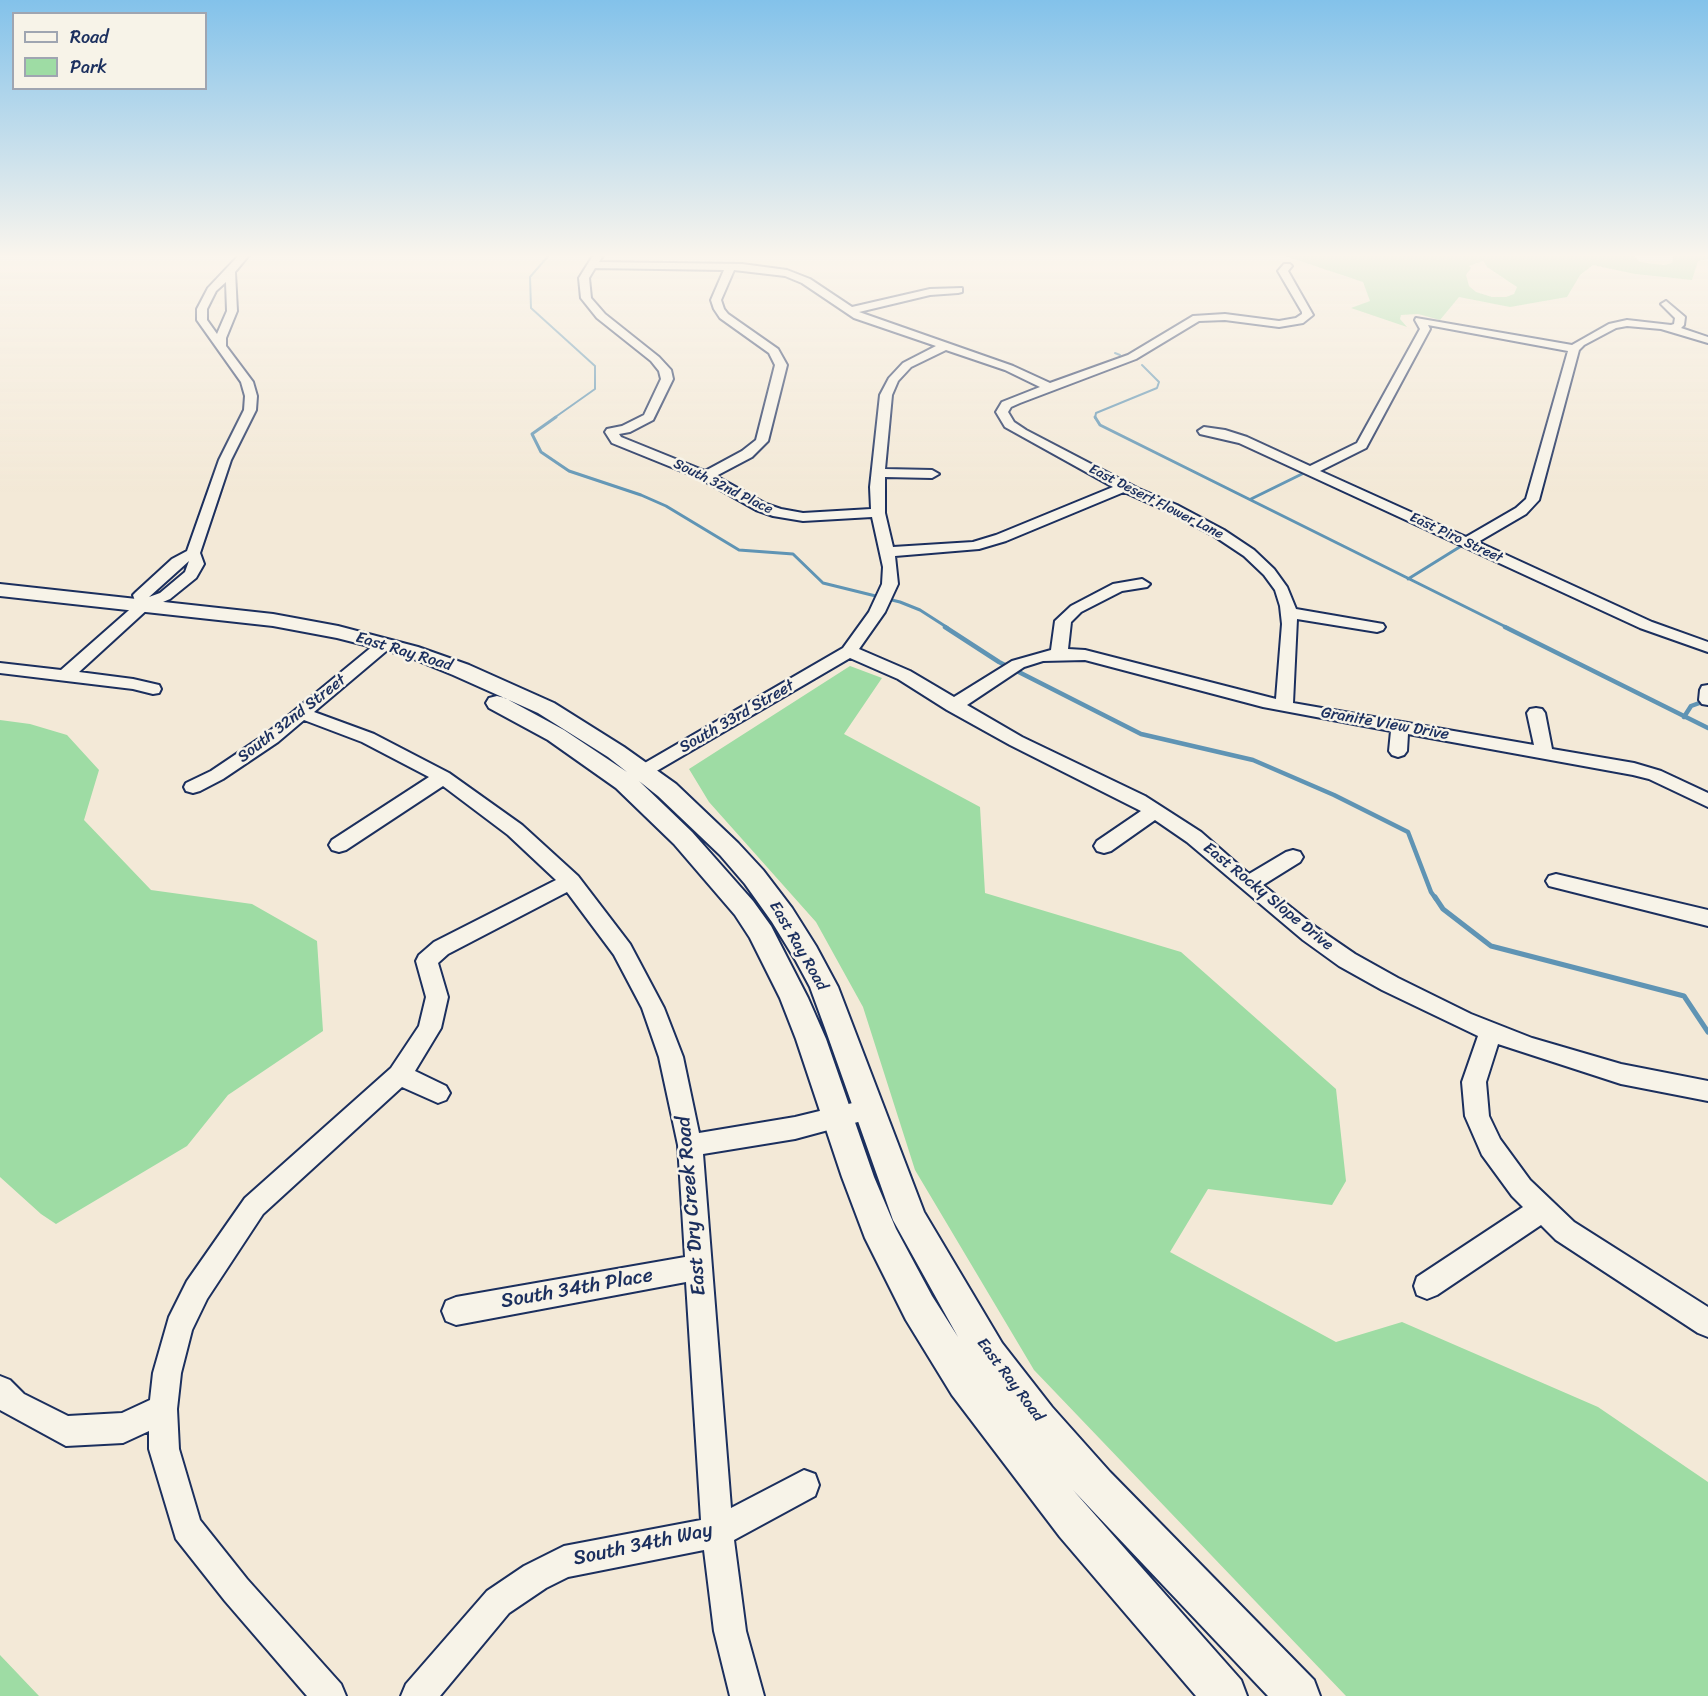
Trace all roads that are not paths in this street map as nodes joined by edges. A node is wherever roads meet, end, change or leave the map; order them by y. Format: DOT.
graph roads {
  1 [pos="210,333"];
  2 [pos="220,333"];
  3 [pos="623,333"];
  4 [pos="749,333"];
  5 [pos="907,333"];
  6 [pos="1171,333"];
  7 [pos="1423,333"];
  8 [pos="1490,333"];
  9 [pos="1600,333"];
  10 [pos="1686,333"];
  11 [pos="1708,340"];
  12 [pos="221,345"];
  13 [pos="945,346"];
  14 [pos="1574,349"];
  15 [pos="1049,387"];
  16 [pos="1204,431"];
  17 [pos="1311,470"];
  18 [pos="878,473"];
  19 [pos="932,474"];
  20 [pos="706,476"];
  21 [pos="1124,487"];
  22 [pos="878,513"];
  23 [pos="1466,543"];
  24 [pos="886,552"];
  25 [pos="193,553"];
  26 [pos="159,579"];
  27 [pos="184,581"];
  28 [pos="1142,584"];
  29 [pos="0,590"];
  30 [pos="0,603"];
  31 [pos="136,612"];
  32 [pos="1289,614"];
  33 [pos="1377,627"];
  34 [pos="1708,647"];
  35 [pos="378,651"];
  36 [pos="849,651"];
  37 [pos="1059,654"];
  38 [pos="0,668"];
  39 [pos="65,676"];
  40 [pos="153,689"];
  41 [pos="1708,690"];
  42 [pos="1708,700"];
  43 [pos="953,706"];
  44 [pos="1284,706"];
  45 [pos="1536,712"];
  46 [pos="303,714"];
  47 [pos="1400,728"];
  48 [pos="1398,752"];
  49 [pos="1544,752"];
  50 [pos="443,777"];
  51 [pos="634,777"];
  52 [pos="193,787"];
  53 [pos="1708,801"];
  54 [pos="1154,810"];
  55 [pos="339,845"];
  56 [pos="1104,846"];
  57 [pos="1293,856"];
  58 [pos="571,881"];
  59 [pos="1556,881"];
  60 [pos="1248,884"];
  61 [pos="1708,918"];
  62 [pos="1491,1031"];
  63 [pos="399,1075"];
  64 [pos="1708,1091"];
  65 [pos="438,1093"];
  66 [pos="853,1114"];
  67 [pos="690,1145"];
  68 [pos="1543,1209"];
  69 [pos="698,1267"];
  70 [pos="1427,1286"];
  71 [pos="456,1311"];
  72 [pos="1708,1323"];
  73 [pos="0,1390"];
  74 [pos="163,1409"];
  75 [pos="804,1485"];
  76 [pos="717,1532"];
  77 [pos="329,1696"];
  78 [pos="418,1696"];
  79 [pos="747,1696"];
  80 [pos="1225,1696"];
  81 [pos="1298,1696"];
  1 -- 12 [label="street"];
  2 -- 12 [label="street"];
  3 -- 20 [label="street, South 32nd Place"];
  4 -- 20 [label="street"];
  5 -- 13 [label="street"];
  6 -- 15 [label="street"];
  7 -- 17 [label="street"];
  8 -- 14 [label="street"];
  9 -- 14 [label="street"];
  10 -- 11 [label="street"];
  12 -- 25 [label="street"];
  13 -- 15 [label="street"];
  13 -- 18 [label="street"];
  14 -- 23 [label="street"];
  15 -- 21 [label="street, East Desert Flower Lane"];
  16 -- 17 [label="street, East Piro Street"];
  17 -- 23 [label="street, East Piro Street"];
  18 -- 19 [label="street"];
  18 -- 22 [label="street"];
  20 -- 22 [label="street, South 32nd Place"];
  21 -- 24 [label="street"];
  21 -- 32 [label="street, East Desert Flower Lane"];
  22 -- 24 [label="street"];
  23 -- 34 [label="street, East Piro Street"];
  24 -- 36 [label="street"];
  25 -- 26 [label="street"];
  25 -- 27 [label="street"];
  26 -- 27 [label="street"];
  26 -- 31 [label="street"];
  27 -- 31 [label="street"];
  28 -- 37 [label="street"];
  29 -- 31 [label="main road, East Ray Road"];
  30 -- 31 [label="main road, East Ray Road"];
  31 -- 35 [label="main road, East Ray Road"];
  31 -- 39 [label="street"];
  32 -- 33 [label="street"];
  32 -- 44 [label="street"];
  35 -- 46 [label="street, South 32nd Street"];
  35 -- 51 [label="main road, East Ray Road"];
  36 -- 43 [label="street, East Rocky Slope Drive"];
  36 -- 51 [label="street, South 33rd Street"];
  37 -- 43 [label="street, Granite View Drive"];
  37 -- 44 [label="street, Granite View Drive"];
  38 -- 39 [label="street"];
  39 -- 40 [label="street"];
  41 -- 42 [label="street"];
  43 -- 54 [label="street, East Rocky Slope Drive"];
  44 -- 47 [label="street, Granite View Drive"];
  45 -- 49 [label="street"];
  46 -- 50 [label="street, East Dry Creek Road"];
  46 -- 52 [label="street, South 32nd Street"];
  47 -- 48 [label="street"];
  47 -- 49 [label="street, Granite View Drive"];
  49 -- 53 [label="street, Granite View Drive"];
  50 -- 55 [label="street"];
  50 -- 58 [label="street, East Dry Creek Road"];
  51 -- 66 [label="main road, East Ray Road"];
  54 -- 56 [label="street"];
  54 -- 60 [label="street, East Rocky Slope Drive"];
  57 -- 60 [label="street"];
  58 -- 63 [label="street"];
  58 -- 67 [label="street, East Dry Creek Road"];
  59 -- 61 [label="street"];
  60 -- 62 [label="street, East Rocky Slope Drive"];
  62 -- 64 [label="street, East Rocky Slope Drive"];
  62 -- 68 [label="street"];
  63 -- 65 [label="street"];
  63 -- 74 [label="street"];
  66 -- 67 [label="street"];
  66 -- 80 [label="main road, East Ray Road"];
  66 -- 81 [label="main road, East Ray Road"];
  67 -- 69 [label="street, East Dry Creek Road"];
  68 -- 70 [label="street"];
  68 -- 72 [label="street"];
  69 -- 71 [label="street, South 34th Place"];
  69 -- 76 [label="street, East Dry Creek Road"];
  73 -- 74 [label="street"];
  74 -- 77 [label="street"];
  75 -- 76 [label="street, South 34th Way"];
  76 -- 78 [label="street, South 34th Way"];
  76 -- 79 [label="street, East Dry Creek Road"];
}
